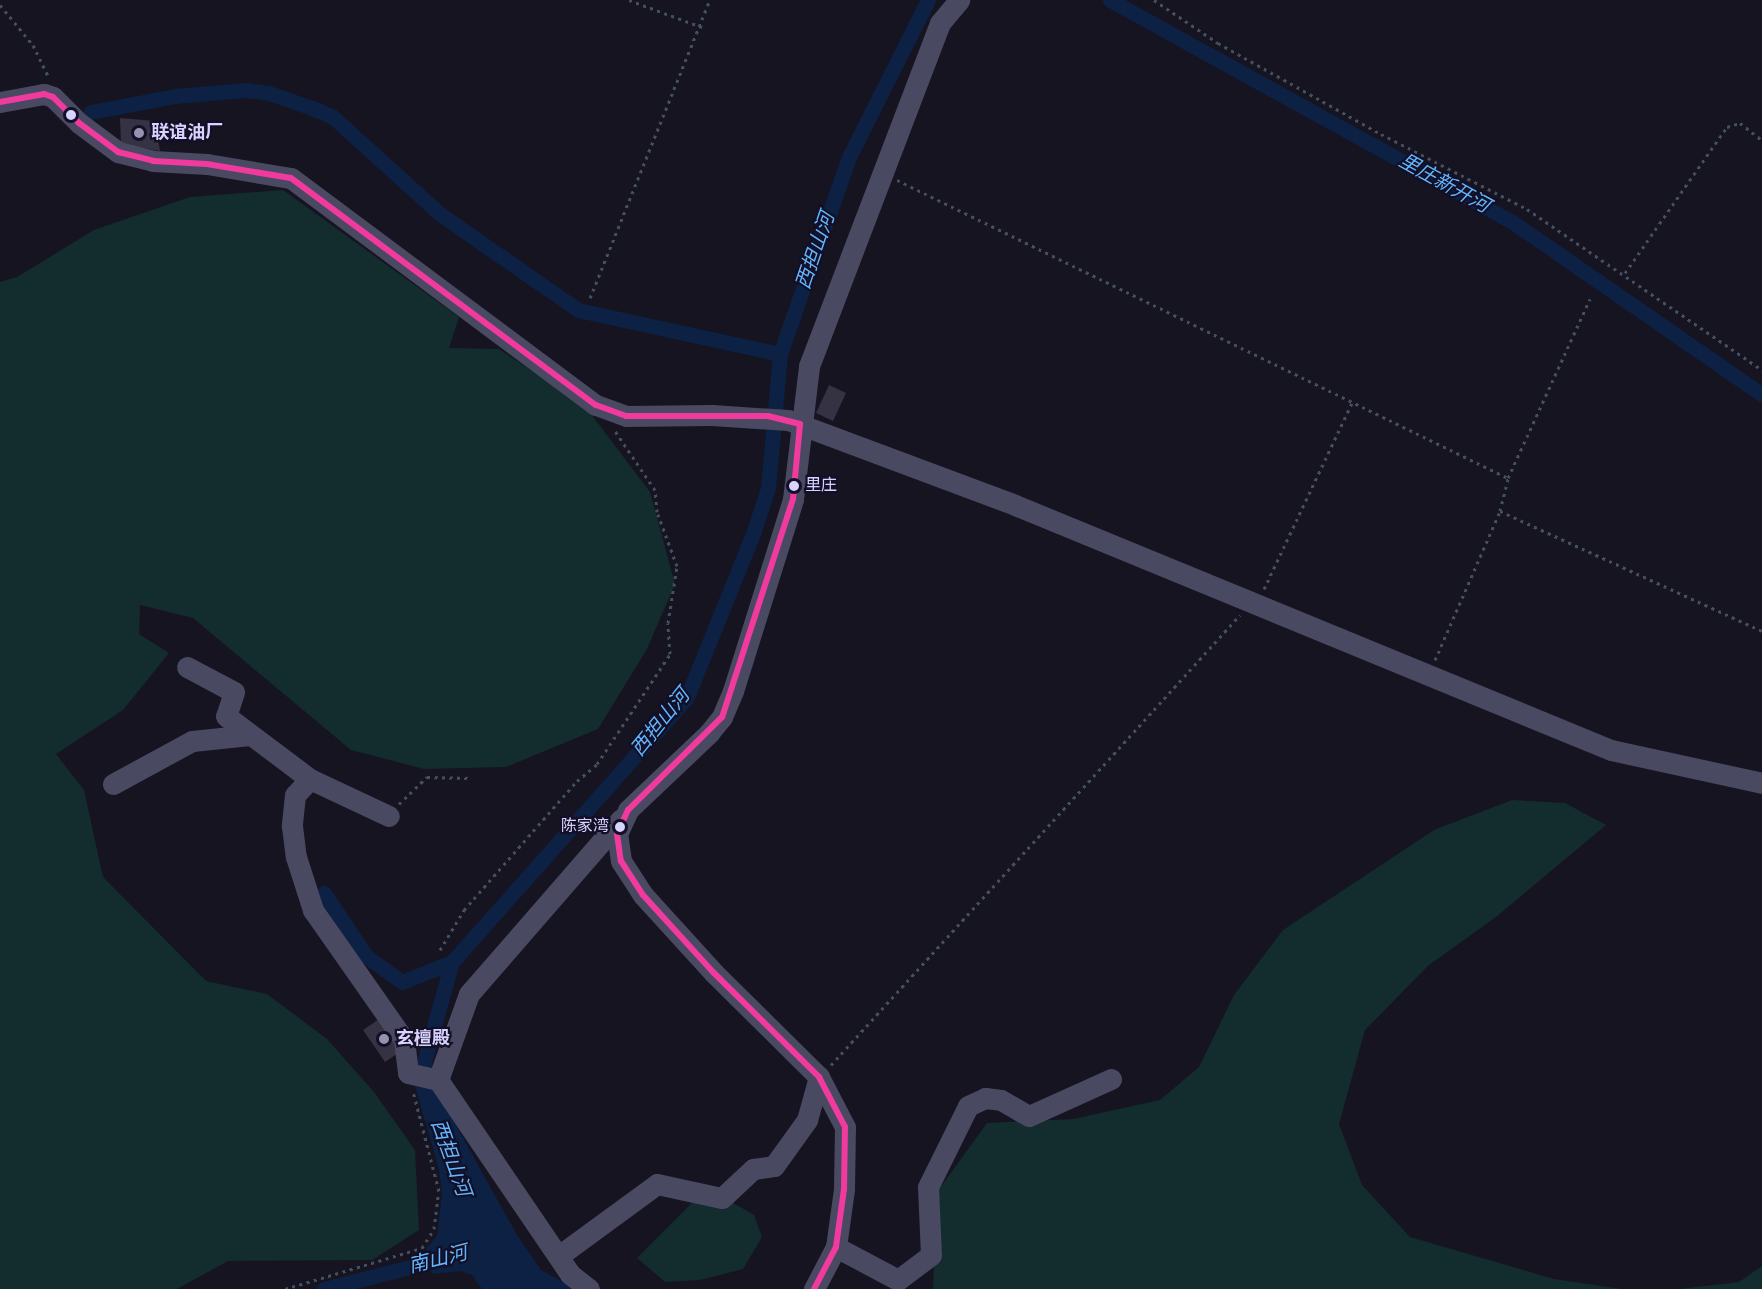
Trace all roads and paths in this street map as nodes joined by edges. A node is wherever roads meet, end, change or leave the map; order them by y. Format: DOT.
graph roads {
  1 [pos="628,0"];
  2 [pos="710,0"];
  3 [pos="959,0"];
  4 [pos="1154,0"];
  5 [pos="0,5"];
  6 [pos="702,27"];
  7 [pos="53,97"];
  8 [pos="0,102"];
  9 [pos="1762,140"];
  10 [pos="883,173"];
  11 [pos="1625,273"];
  12 [pos="590,298"];
  13 [pos="1590,299"];
  14 [pos="1762,370"];
  15 [pos="1353,402"];
  16 [pos="596,405"];
  17 [pos="786,420"];
  18 [pos="1508,478"];
  19 [pos="1500,511"];
  20 [pos="1254,603"];
  21 [pos="1762,631"];
  22 [pos="187,667"];
  23 [pos="1428,675"];
  24 [pos="250,735"];
  25 [pos="470,778"];
  26 [pos="310,779"];
  27 [pos="1762,783"];
  28 [pos="113,784"];
  29 [pos="628,810"];
  30 [pos="389,816"];
  31 [pos="440,950"];
  32 [pos="408,1073"];
  33 [pos="819,1077"];
  34 [pos="1111,1079"];
  35 [pos="438,1080"];
  36 [pos="836,1247"];
  37 [pos="560,1254"];
  38 [pos="911,1281"];
  39 [pos="285,1289"];
  40 [pos="589,1289"];
  41 [pos="814,1289"];
  1 -- 6 [label="path"];
  2 -- 6 [label="path"];
  3 -- 10 [label="street"];
  4 -- 11 [label="path"];
  5 -- 7 [label="path"];
  6 -- 12 [label="path"];
  7 -- 8 [label="street"];
  7 -- 16 [label="street"];
  9 -- 11 [label="path"];
  10 -- 15 [label="path"];
  10 -- 17 [label="street"];
  11 -- 14 [label="path"];
  13 -- 18 [label="path"];
  15 -- 18 [label="path"];
  15 -- 20 [label="path"];
  16 -- 17 [label="street"];
  16 -- 31 [label="path"];
  17 -- 20 [label="street"];
  17 -- 29 [label="street"];
  18 -- 19 [label="path"];
  19 -- 21 [label="path"];
  19 -- 23 [label="path"];
  20 -- 23 [label="street"];
  20 -- 33 [label="path"];
  22 -- 24 [label="street"];
  23 -- 27 [label="street"];
  24 -- 26 [label="street"];
  24 -- 28 [label="street"];
  25 -- 30 [label="path"];
  26 -- 30 [label="street"];
  26 -- 32 [label="street"];
  29 -- 33 [label="street"];
  29 -- 35 [label="street"];
  32 -- 35 [label="street"];
  32 -- 39 [label="path"];
  33 -- 36 [label="street"];
  33 -- 37 [label="street"];
  34 -- 38 [label="street"];
  35 -- 37 [label="street"];
  36 -- 38 [label="street"];
  36 -- 41 [label="street"];
  37 -- 40 [label="street"];
}
